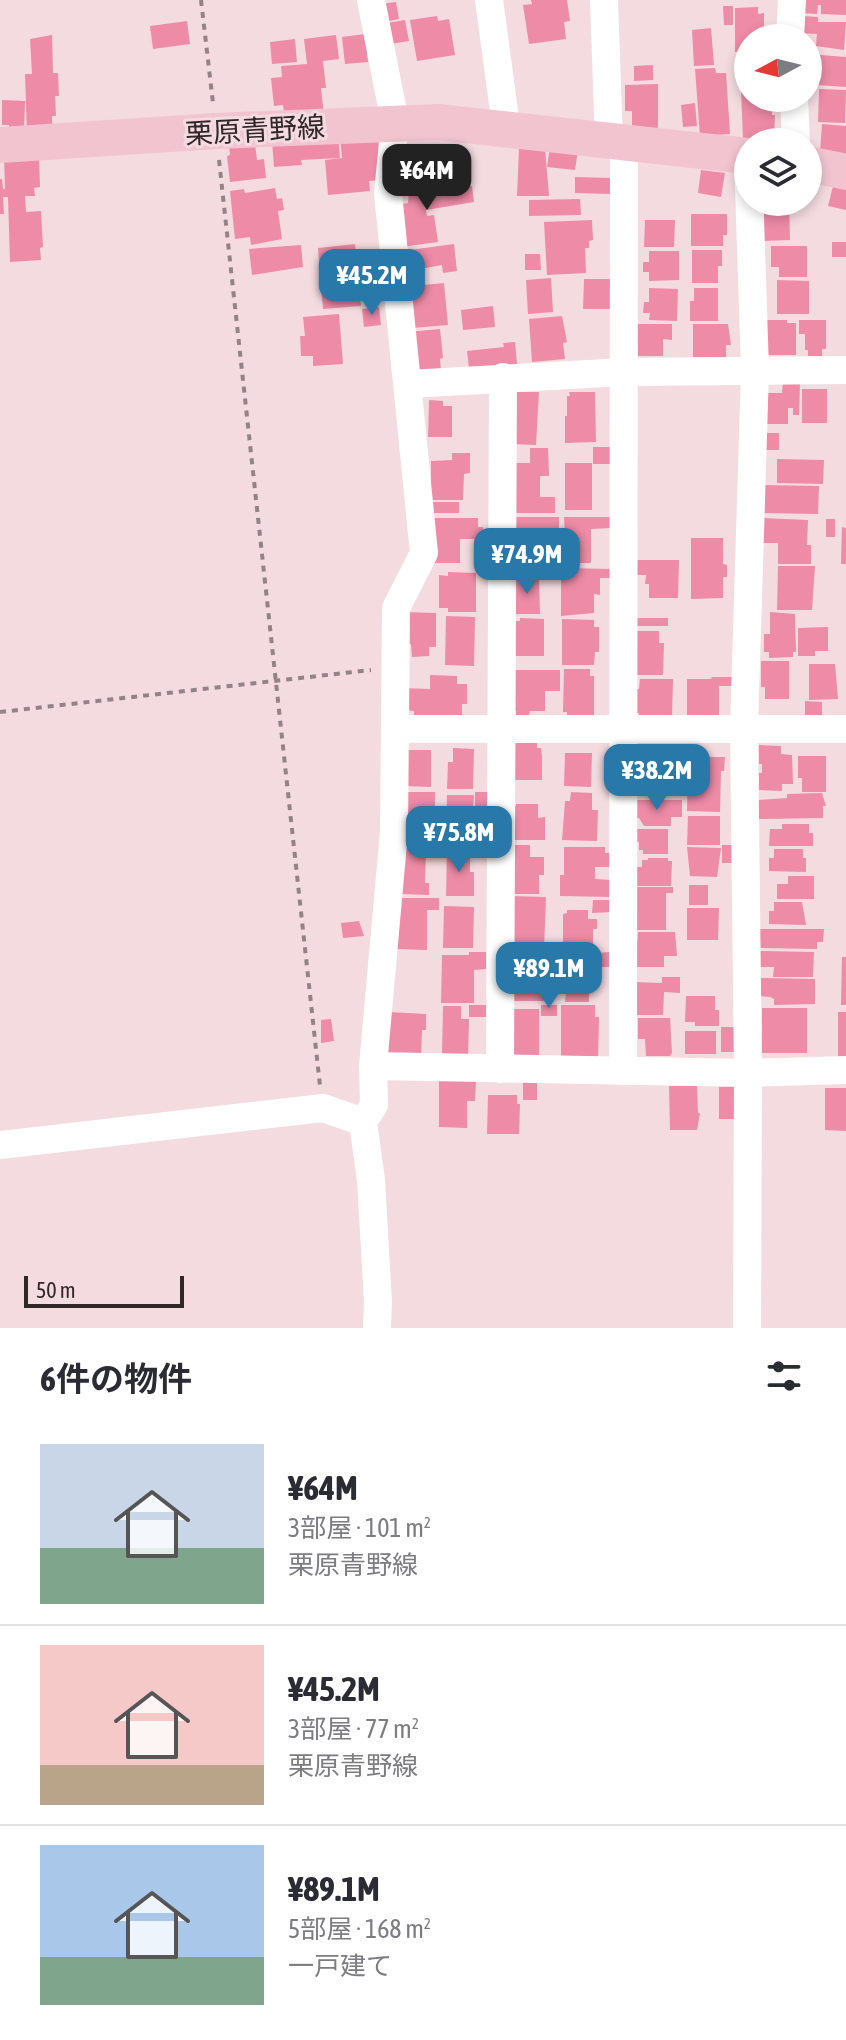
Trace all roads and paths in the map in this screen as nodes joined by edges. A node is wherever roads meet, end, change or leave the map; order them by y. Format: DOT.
graph roads {
  1 [pos="201,0"];
  2 [pos="371,0"];
  3 [pos="489,0"];
  4 [pos="604,0"];
  5 [pos="792,0"];
  6 [pos="791,24"];
  7 [pos="395,122"];
  8 [pos="501,130"];
  9 [pos="216,131"];
  10 [pos="616,143"];
  11 [pos="0,145"];
  12 [pos="734,155"];
  13 [pos="822,167"];
  14 [pos="846,172"];
  15 [pos="750,216"];
  16 [pos="755,370"];
  17 [pos="846,370"];
  18 [pos="624,372"];
  19 [pos="503,377"];
  20 [pos="409,384"];
  21 [pos="397,667"];
  22 [pos="275,681"];
  23 [pos="0,712"];
  24 [pos="395,729"];
  25 [pos="500,729"];
  26 [pos="623,729"];
  27 [pos="744,729"];
  28 [pos="846,729"];
  29 [pos="373,1066"];
  30 [pos="500,1069"];
  31 [pos="846,1070"];
  32 [pos="623,1071"];
  33 [pos="748,1073"];
  34 [pos="323,1108"];
  35 [pos="363,1122"];
  36 [pos="0,1145"];
  37 [pos="377,1328"];
  38 [pos="747,1328"];
  1 -- 9 [label="path"];
  2 -- 7 [label="street"];
  3 -- 8 [label="street"];
  4 -- 10 [label="street"];
  5 -- 6 [label="street"];
  7 -- 8 [label="main road, 栗原青野線"];
  7 -- 9 [label="main road, 栗原青野線"];
  7 -- 20 [label="street"];
  8 -- 10 [label="main road, 栗原青野線"];
  9 -- 11 [label="main road, 栗原青野線"];
  9 -- 22 [label="path"];
  10 -- 12 [label="main road, 栗原青野線"];
  10 -- 18 [label="street"];
  13 -- 14 [label="main road"];
  15 -- 16 [label="street"];
  16 -- 17 [label="street"];
  16 -- 18 [label="street"];
  16 -- 27 [label="street"];
  18 -- 19 [label="street"];
  18 -- 26 [label="street"];
  19 -- 20 [label="street"];
  19 -- 25 [label="street"];
  20 -- 21 [label="street"];
  21 -- 22 [label="path"];
  21 -- 24 [label="street"];
  22 -- 23 [label="path"];
  22 -- 34 [label="path"];
  24 -- 25 [label="street"];
  24 -- 29 [label="street"];
  25 -- 26 [label="street"];
  25 -- 30 [label="street"];
  26 -- 27 [label="street"];
  26 -- 32 [label="street"];
  27 -- 28 [label="street"];
  27 -- 33 [label="street"];
  29 -- 30 [label="street"];
  29 -- 35 [label="street"];
  30 -- 32 [label="street"];
  31 -- 33 [label="street"];
  32 -- 33 [label="street"];
  33 -- 38 [label="street"];
  34 -- 35 [label="street"];
  34 -- 36 [label="street"];
  35 -- 37 [label="street"];
}
